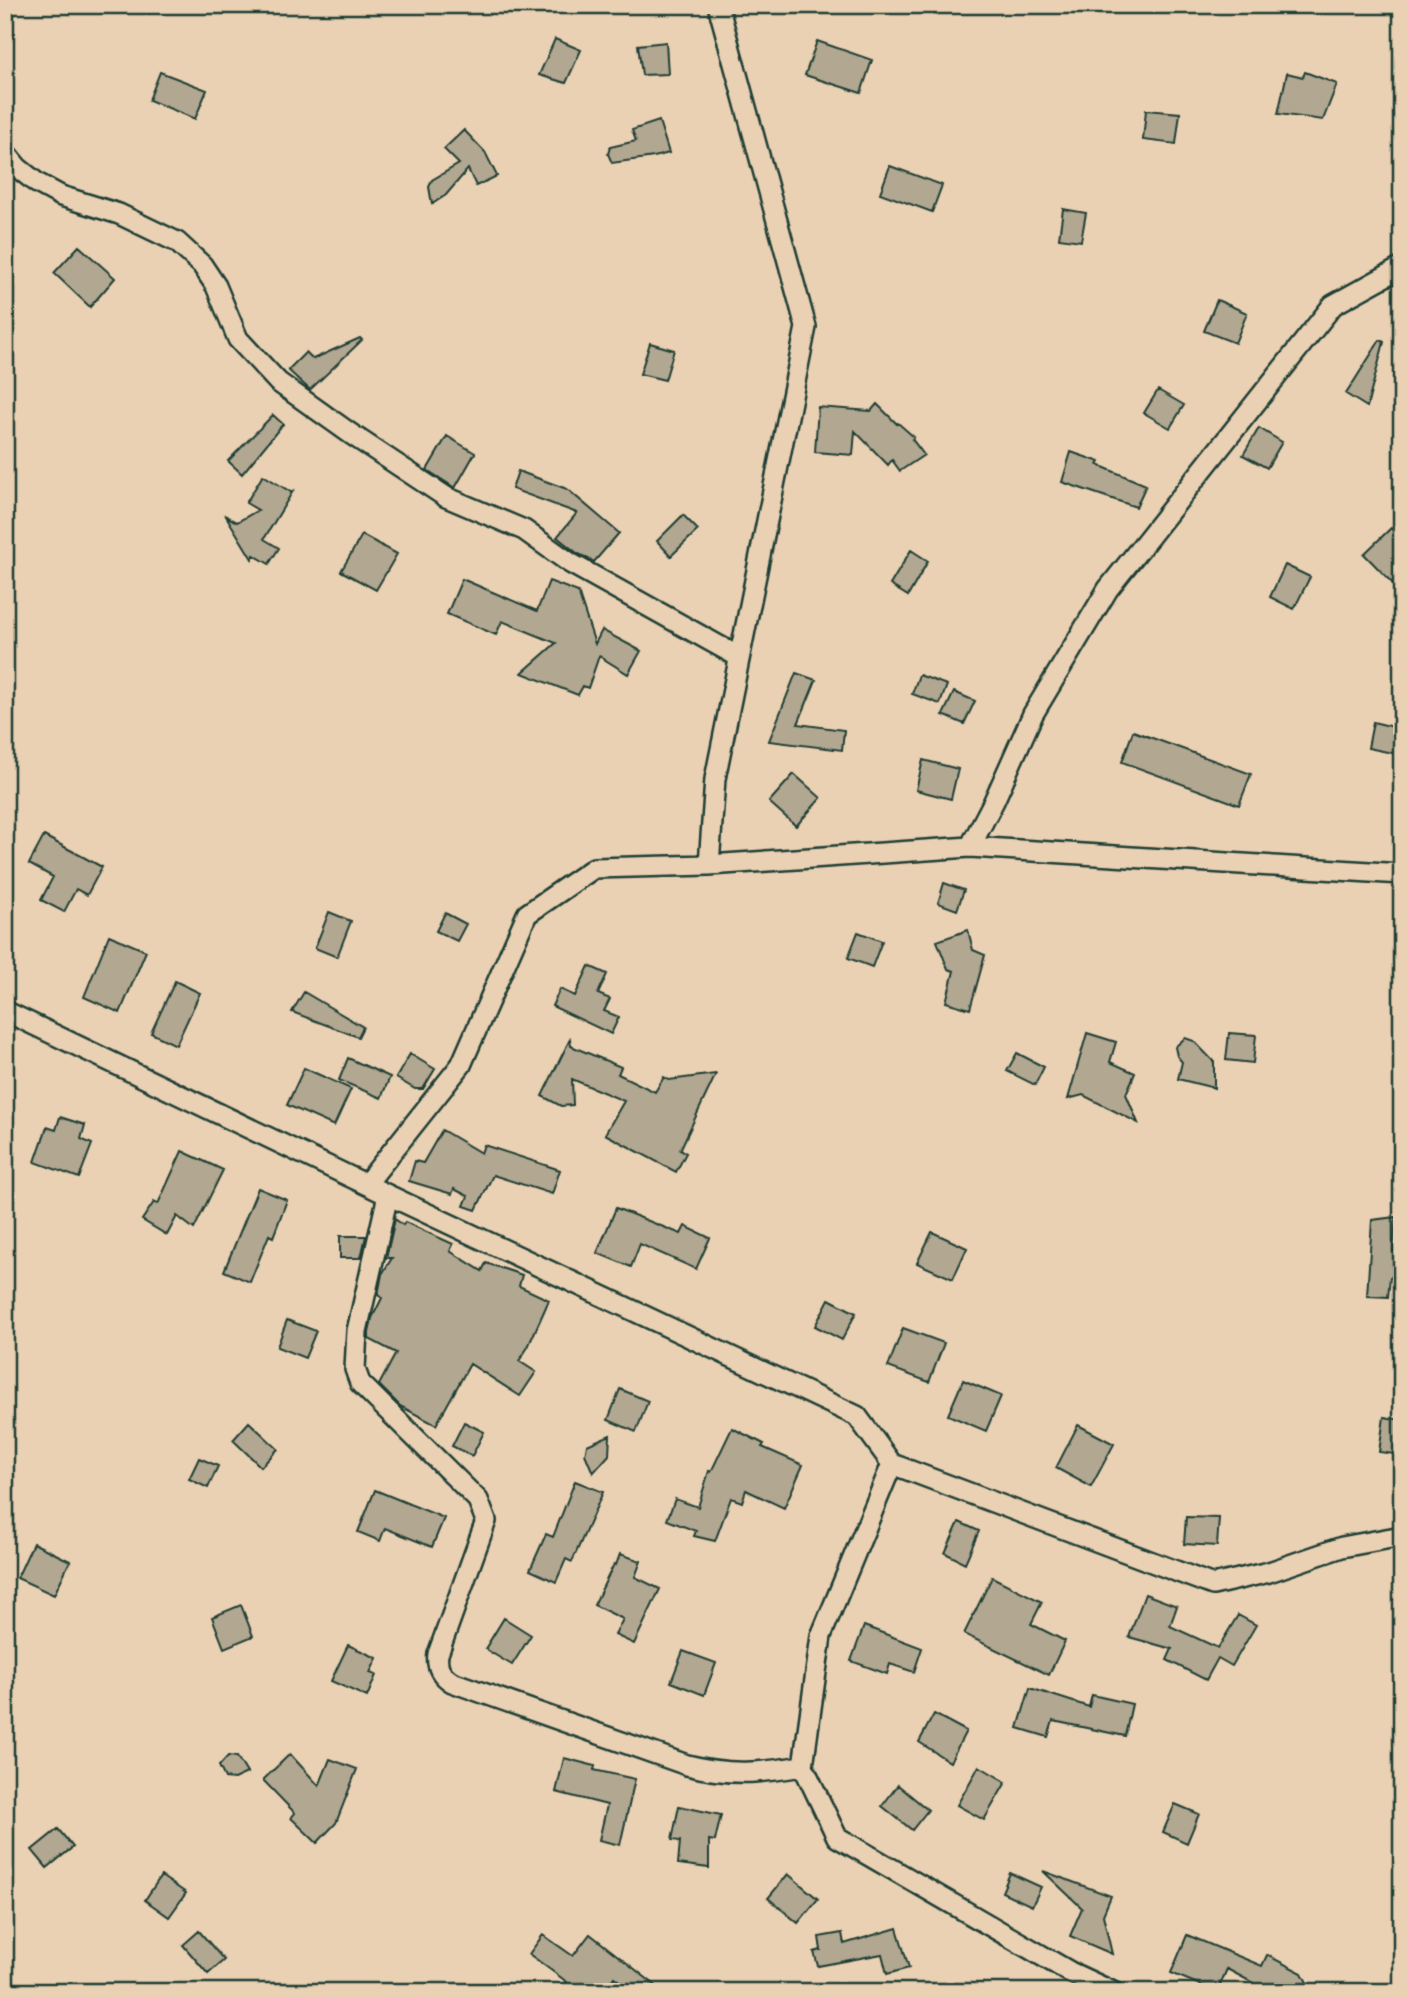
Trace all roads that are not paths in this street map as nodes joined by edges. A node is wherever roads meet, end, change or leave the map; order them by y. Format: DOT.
graph roads {
  1 [pos="718,5"];
  2 [pos="5,152"];
  3 [pos="1402,267"];
  4 [pos="739,657"];
  5 [pos="970,847"];
  6 [pos="709,865"];
  7 [pos="1402,874"];
  8 [pos="5,1011"];
  9 [pos="367,1183"];
  10 [pos="388,1195"];
  11 [pos="892,1464"];
  12 [pos="1402,1536"];
  13 [pos="803,1766"];
  14 [pos="1070,1972"];
  15 [pos="1067,1992"];
  16 [pos="1113,1992"];
  1 -- 4 [label="street"];
  2 -- 4 [label="street"];
  3 -- 5 [label="street"];
  4 -- 6 [label="street"];
  5 -- 6 [label="street"];
  5 -- 7 [label="street"];
  6 -- 9 [label="street"];
  8 -- 9 [label="street"];
  9 -- 10 [label="street"];
  10 -- 11 [label="street"];
  10 -- 13 [label="street"];
  11 -- 12 [label="street"];
  11 -- 13 [label="street"];
  13 -- 14 [label="street"];
  14 -- 15 [label="street"];
  14 -- 16 [label="street"];
}
